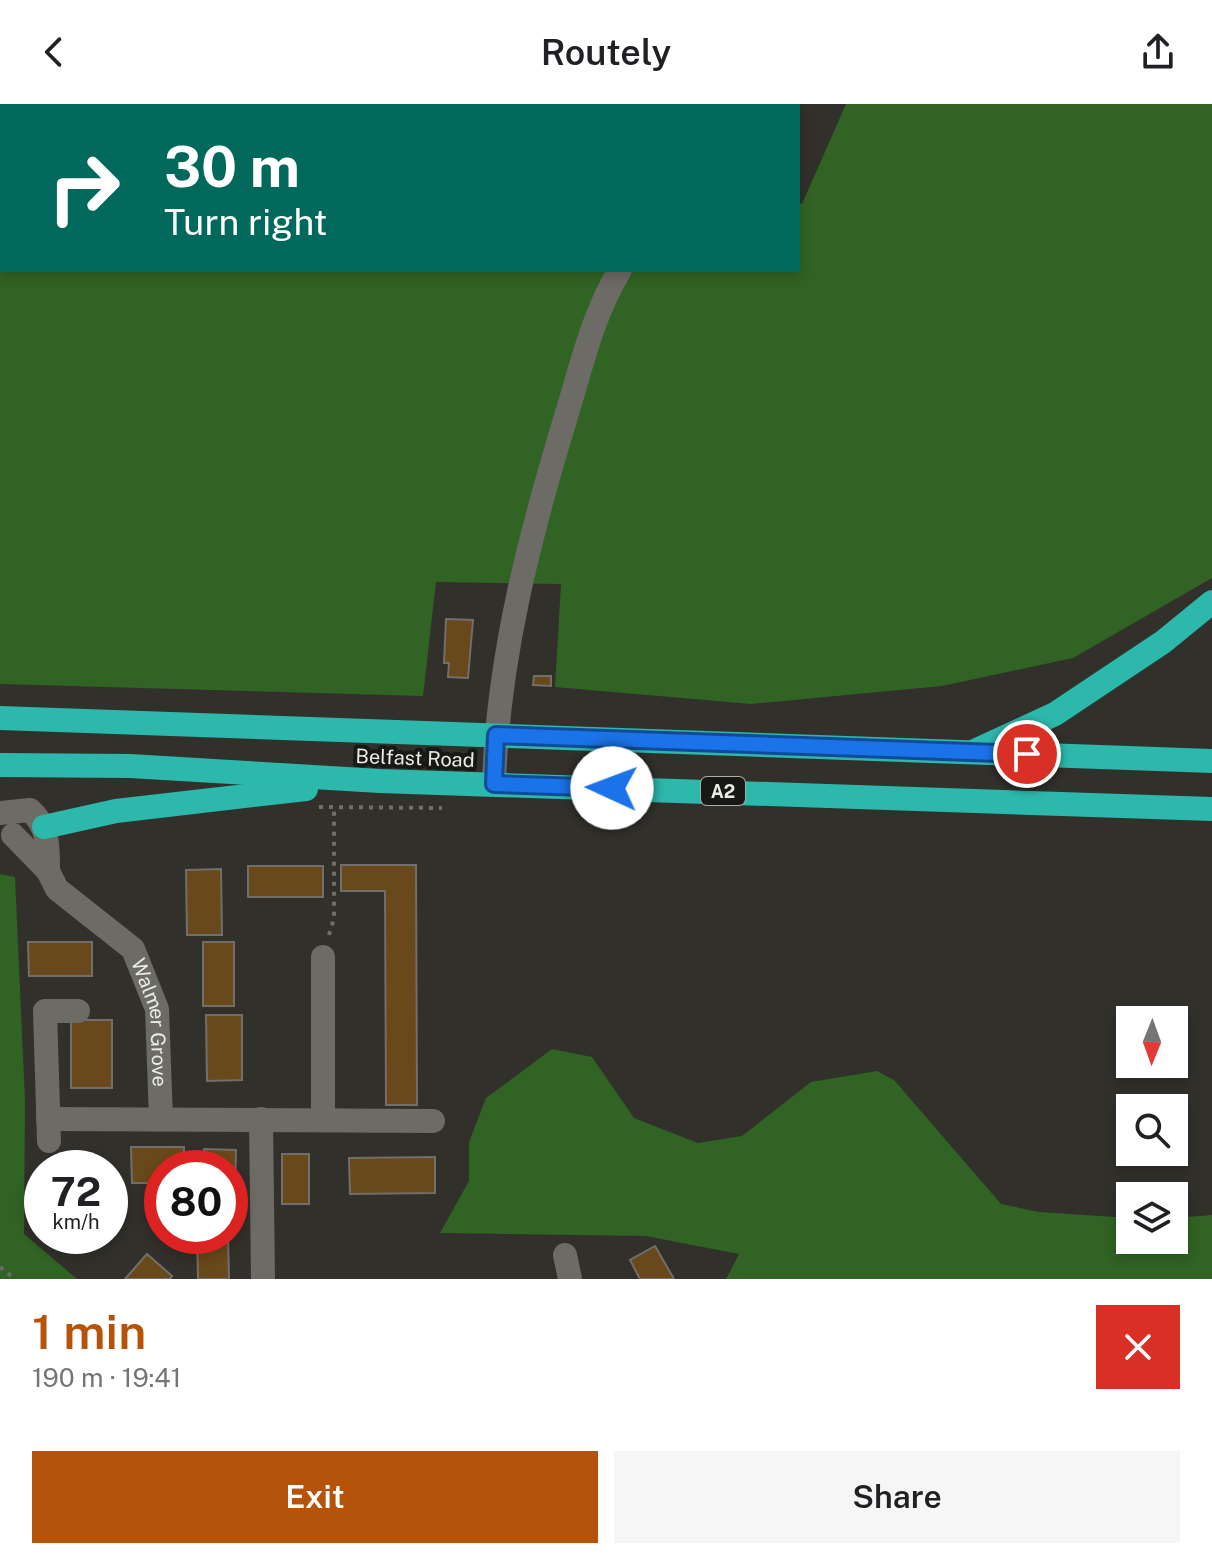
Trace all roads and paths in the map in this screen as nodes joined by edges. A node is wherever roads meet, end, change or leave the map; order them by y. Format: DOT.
graph roads {
  1 [pos="619,272"];
  2 [pos="1212,602"];
  3 [pos="0,718"];
  4 [pos="496,735"];
  5 [pos="971,752"];
  6 [pos="1212,761"];
  7 [pos="0,765"];
  8 [pos="380,781"];
  9 [pos="494,784"];
  10 [pos="305,807"];
  11 [pos="334,807"];
  12 [pos="449,808"];
  13 [pos="1212,809"];
  14 [pos="0,813"];
  15 [pos="44,827"];
  16 [pos="7,836"];
  17 [pos="48,871"];
  18 [pos="323,957"];
  19 [pos="78,1011"];
  20 [pos="161,1119"];
  21 [pos="261,1119"];
  22 [pos="323,1119"];
  23 [pos="433,1121"];
  24 [pos="0,1267"];
  25 [pos="15,1279"];
  26 [pos="263,1279"];
  1 -- 4 [label="street"];
  2 -- 5 [label="highway"];
  3 -- 4 [label="highway, Belfast Road"];
  4 -- 5 [label="highway, Belfast Road"];
  4 -- 9 [label="street"];
  5 -- 6 [label="highway, Belfast Road"];
  7 -- 8 [label="highway, Belfast Road / A2"];
  8 -- 9 [label="highway, Belfast Road / A2"];
  8 -- 15 [label="highway"];
  9 -- 13 [label="highway, Belfast Road / A2"];
  10 -- 11 [label="path"];
  11 -- 12 [label="path"];
  11 -- 18 [label="path"];
  14 -- 15 [label="street"];
  15 -- 16 [label="street"];
  15 -- 17 [label="street"];
  16 -- 17 [label="street, Walmer Grove"];
  17 -- 20 [label="street, Walmer Grove"];
  18 -- 22 [label="street"];
  19 -- 20 [label="street, Walmer Grove"];
  20 -- 21 [label="street, Walmer Grove"];
  21 -- 22 [label="street, Walmer Grove"];
  21 -- 26 [label="street"];
  22 -- 23 [label="street, Walmer Grove"];
  24 -- 25 [label="path"];
}
